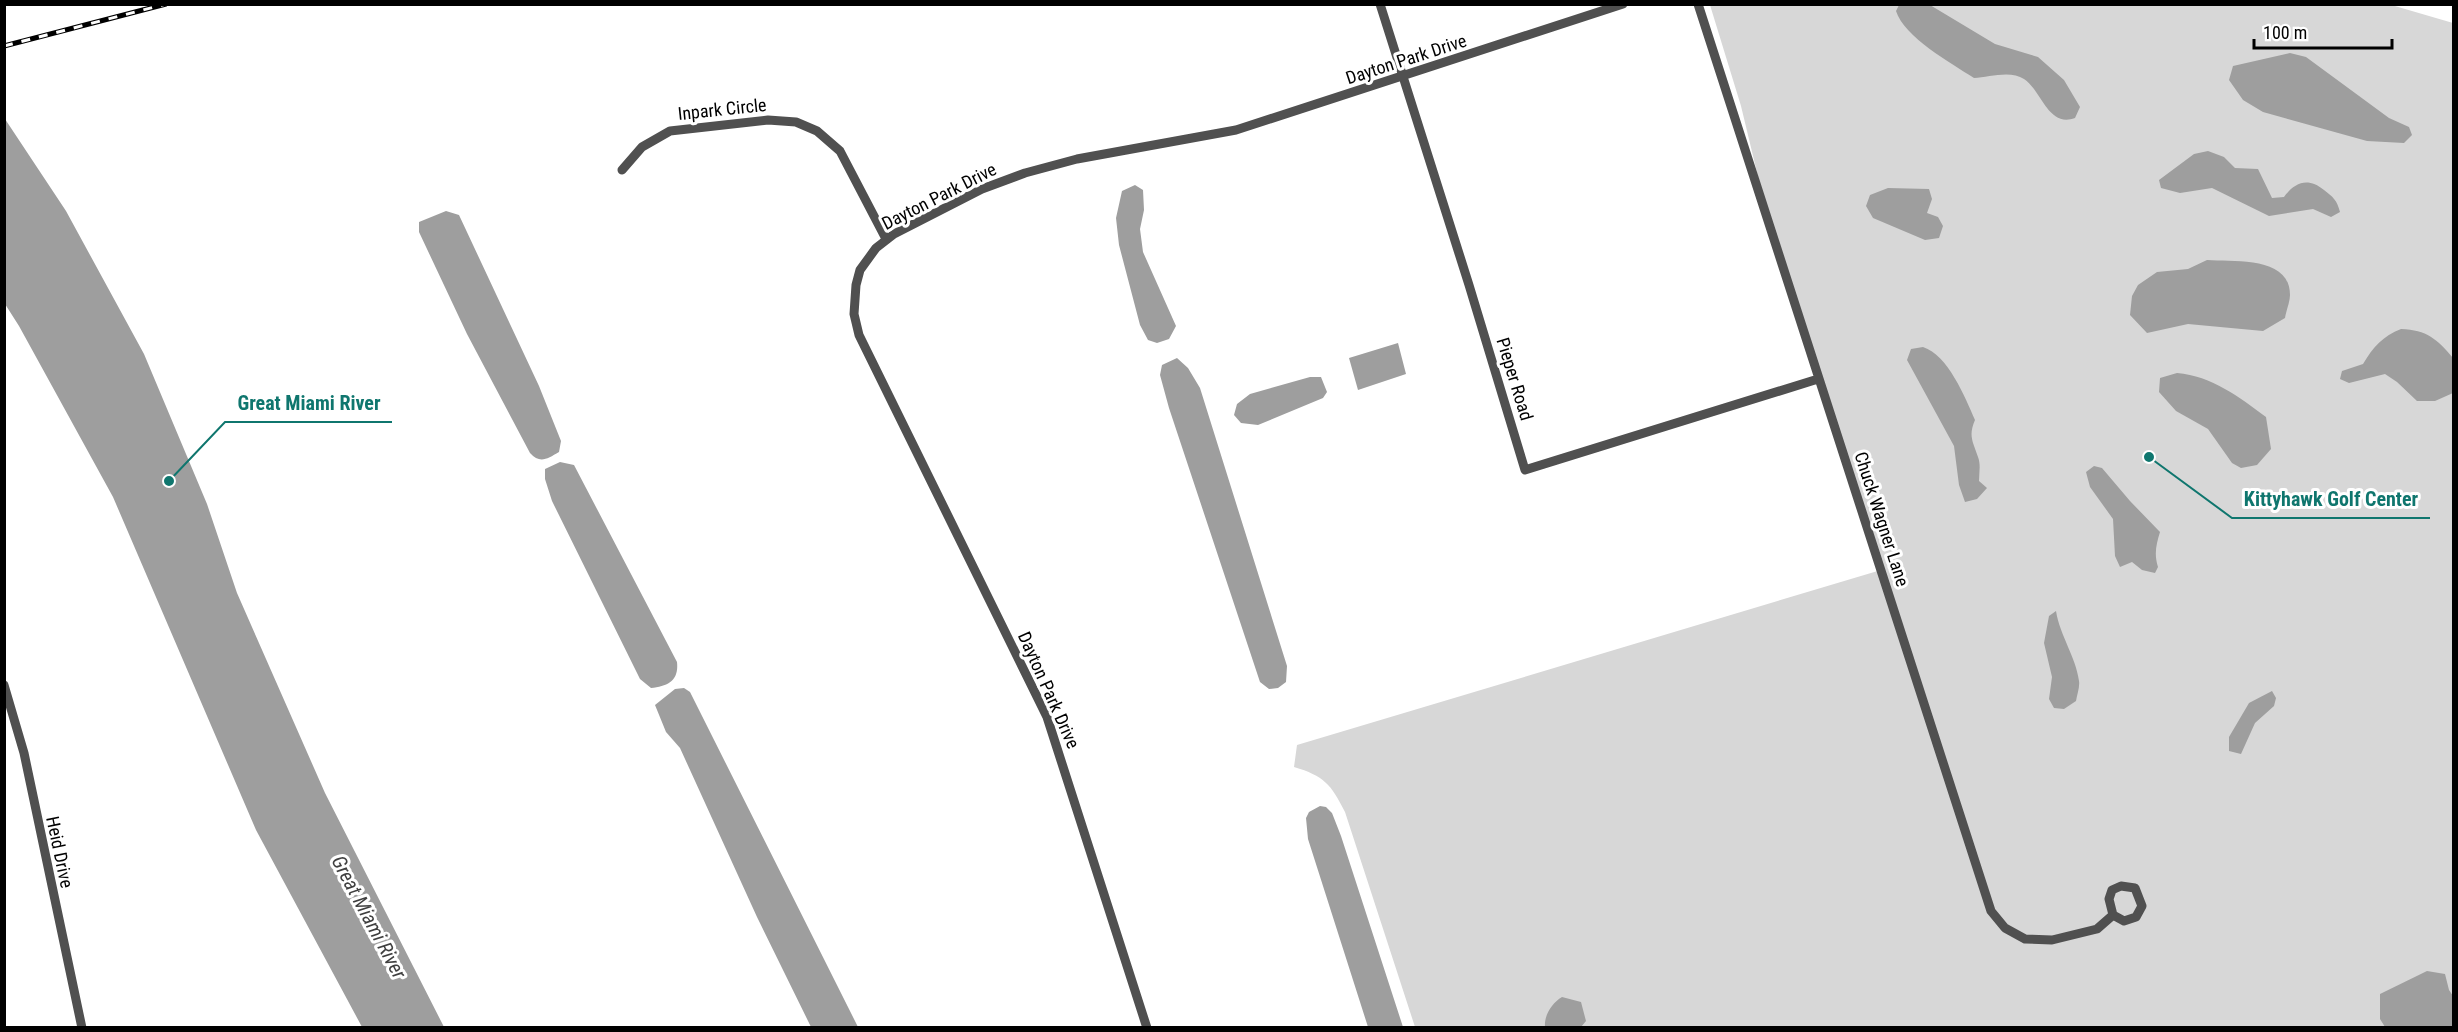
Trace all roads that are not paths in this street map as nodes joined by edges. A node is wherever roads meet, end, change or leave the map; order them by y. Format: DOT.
graph roads {
  1 [pos="1380,4"];
  2 [pos="1623,4"];
  3 [pos="1698,4"];
  4 [pos="1403,78"];
  5 [pos="622,170"];
  6 [pos="886,239"];
  7 [pos="1818,379"];
  8 [pos="4,685"];
  9 [pos="2113,915"];
  10 [pos="82,1028"];
  11 [pos="1147,1028"];
  1 -- 4 [label="street, Pieper Road"];
  2 -- 4 [label="street, Dayton Park Drive"];
  3 -- 7 [label="street, Chuck Wagner Lane"];
  4 -- 6 [label="street, Dayton Park Drive"];
  4 -- 7 [label="street, Pieper Road"];
  5 -- 6 [label="street, Inpark Circle"];
  6 -- 11 [label="street, Dayton Park Drive"];
  7 -- 9 [label="street, Chuck Wagner Lane"];
  8 -- 10 [label="street, Heid Drive"];
}
